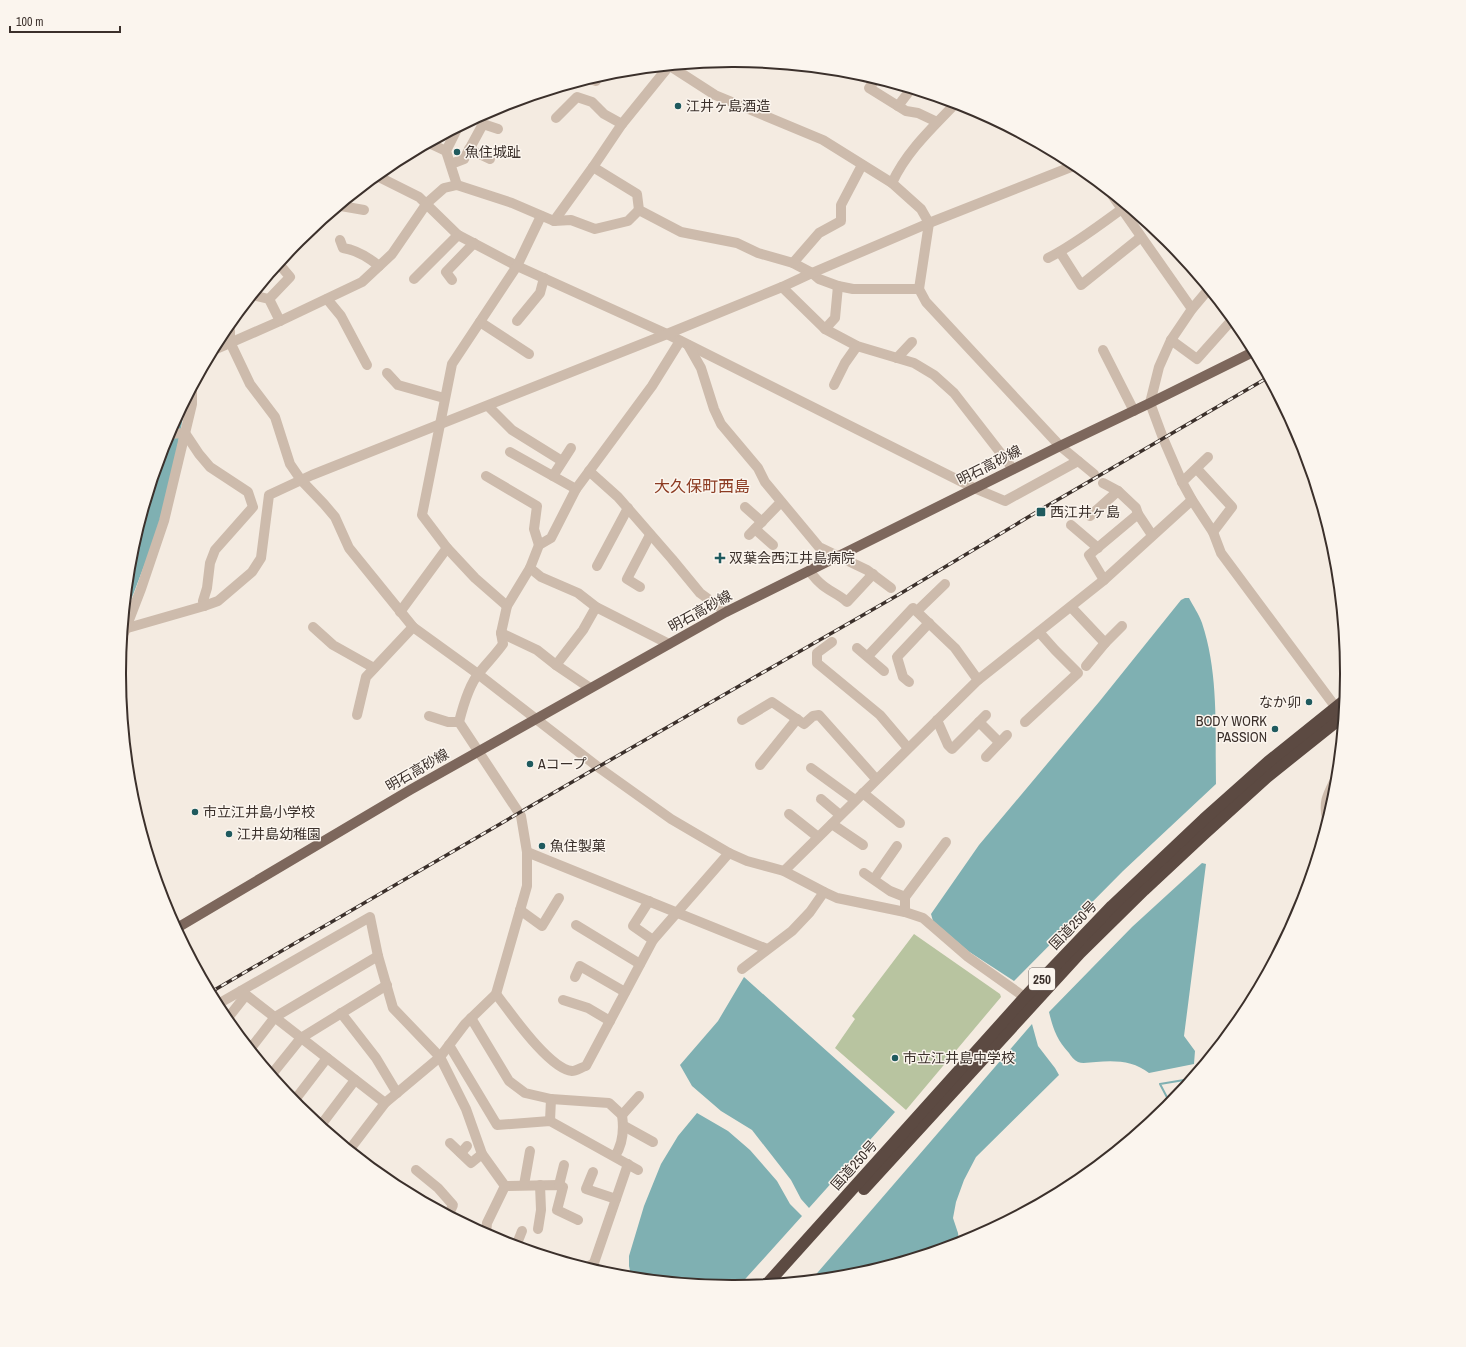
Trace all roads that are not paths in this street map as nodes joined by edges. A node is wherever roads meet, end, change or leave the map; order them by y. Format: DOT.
graph roads {
  1 [pos="676,70"];
  2 [pos="666,71"];
  3 [pos="872,84"];
  4 [pos="908,93"];
  5 [pos="898,106"];
  6 [pos="951,108"];
  7 [pos="556,118"];
  8 [pos="938,122"];
  9 [pos="622,124"];
  10 [pos="498,130"];
  11 [pos="454,136"];
  12 [pos="434,146"];
  13 [pos="469,149"];
  14 [pos="446,151"];
  15 [pos="490,159"];
  16 [pos="451,164"];
  17 [pos="862,166"];
  18 [pos="593,167"];
  19 [pos="1068,168"];
  20 [pos="382,179"];
  21 [pos="892,183"];
  22 [pos="457,185"];
  23 [pos="427,203"];
  24 [pos="346,207"];
  25 [pos="1122,209"];
  26 [pos="364,210"];
  27 [pos="639,210"];
  28 [pos="541,216"];
  29 [pos="554,221"];
  30 [pos="929,223"];
  31 [pos="458,235"];
  32 [pos="1141,237"];
  33 [pos="340,240"];
  34 [pos="474,243"];
  35 [pos="1060,252"];
  36 [pos="1048,258"];
  37 [pos="793,263"];
  38 [pos="379,266"];
  39 [pos="517,266"];
  40 [pos="282,268"];
  41 [pos="812,272"];
  42 [pos="544,278"];
  43 [pos="414,279"];
  44 [pos="452,280"];
  45 [pos="838,286"];
  46 [pos="782,287"];
  47 [pos="918,289"];
  48 [pos="1205,293"];
  49 [pos="258,297"];
  50 [pos="269,299"];
  51 [pos="327,299"];
  52 [pos="1192,309"];
  53 [pos="280,321"];
  54 [pos="517,321"];
  55 [pos="480,322"];
  56 [pos="1228,324"];
  57 [pos="825,329"];
  58 [pos="667,334"];
  59 [pos="230,336"];
  60 [pos="1171,340"];
  61 [pos="230,342"];
  62 [pos="684,342"];
  63 [pos="912,342"];
  64 [pos="224,345"];
  65 [pos="857,346"];
  66 [pos="1104,350"];
  67 [pos="530,354"];
  68 [pos="1248,354"];
  69 [pos="897,358"];
  70 [pos="367,365"];
  71 [pos="387,373"];
  72 [pos="834,385"];
  73 [pos="444,398"];
  74 [pos="192,399"];
  75 [pos="1150,403"];
  76 [pos="488,406"];
  77 [pos="1134,411"];
  78 [pos="440,425"];
  79 [pos="185,433"];
  80 [pos="176,434"];
  81 [pos="1060,446"];
  82 [pos="571,448"];
  83 [pos="510,452"];
  84 [pos="1208,457"];
  85 [pos="562,461"];
  86 [pos="1078,461"];
  87 [pos="1013,469"];
  88 [pos="1197,469"];
  89 [pos="589,471"];
  90 [pos="1094,474"];
  91 [pos="486,476"];
  92 [pos="553,476"];
  93 [pos="301,480"];
  94 [pos="1103,482"];
  95 [pos="1182,482"];
  96 [pos="974,488"];
  97 [pos="576,489"];
  98 [pos="1118,491"];
  99 [pos="1192,500"];
  100 [pos="781,502"];
  101 [pos="745,507"];
  102 [pos="628,508"];
  103 [pos="1138,514"];
  104 [pos="1090,516"];
  105 [pos="1071,525"];
  106 [pos="755,529"];
  107 [pos="1213,532"];
  108 [pos="650,535"];
  109 [pos="1152,535"];
  110 [pos="539,545"];
  111 [pos="773,545"];
  112 [pos="447,548"];
  113 [pos="1098,548"];
  114 [pos="838,557"];
  115 [pos="597,566"];
  116 [pos="530,568"];
  117 [pos="809,571"];
  118 [pos="872,574"];
  119 [pos="1104,580"];
  120 [pos="945,584"];
  121 [pos="640,586"];
  122 [pos="891,588"];
  123 [pos="204,606"];
  124 [pos="506,606"];
  125 [pos="596,607"];
  126 [pos="1071,607"];
  127 [pos="917,611"];
  128 [pos="400,612"];
  129 [pos="726,612"];
  130 [pos="130,617"];
  131 [pos="929,623"];
  132 [pos="1122,626"];
  133 [pos="313,627"];
  134 [pos="413,627"];
  135 [pos="128,630"];
  136 [pos="1039,632"];
  137 [pos="501,633"];
  138 [pos="832,642"];
  139 [pos="1105,643"];
  140 [pos="669,644"];
  141 [pos="858,648"];
  142 [pos="868,656"];
  143 [pos="556,665"];
  144 [pos="1086,666"];
  145 [pos="374,668"];
  146 [pos="884,671"];
  147 [pos="478,674"];
  148 [pos="978,680"];
  149 [pos="909,682"];
  150 [pos="590,688"];
  151 [pos="1338,707"];
  152 [pos="1338,712"];
  153 [pos="357,714"];
  154 [pos="429,716"];
  155 [pos="537,718"];
  156 [pos="797,719"];
  157 [pos="742,720"];
  158 [pos="937,720"];
  159 [pos="459,722"];
  160 [pos="1025,722"];
  161 [pos="1007,735"];
  162 [pos="999,742"];
  163 [pos="908,748"];
  164 [pos="478,752"];
  165 [pos="986,757"];
  166 [pos="760,765"];
  167 [pos="811,768"];
  168 [pos="876,779"];
  169 [pos="863,793"];
  170 [pos="821,799"];
  171 [pos="855,800"];
  172 [pos="789,814"];
  173 [pos="840,815"];
  174 [pos="900,822"];
  175 [pos="832,824"];
  176 [pos="818,837"];
  177 [pos="946,842"];
  178 [pos="863,845"];
  179 [pos="897,846"];
  180 [pos="527,852"];
  181 [pos="729,853"];
  182 [pos="784,871"];
  183 [pos="864,873"];
  184 [pos="874,879"];
  185 [pos="824,892"];
  186 [pos="905,897"];
  187 [pos="559,898"];
  188 [pos="649,901"];
  189 [pos="520,910"];
  190 [pos="678,912"];
  191 [pos="905,912"];
  192 [pos="576,924"];
  193 [pos="182,925"];
  194 [pos="653,940"];
  195 [pos="767,949"];
  196 [pos="378,956"];
  197 [pos="640,964"];
  198 [pos="742,970"];
  199 [pos="575,977"];
  200 [pos="387,985"];
  201 [pos="625,992"];
  202 [pos="244,993"];
  203 [pos="496,994"];
  204 [pos="563,1000"];
  205 [pos="1029,1001"];
  206 [pos="224,1002"];
  207 [pos="231,1013"];
  208 [pos="341,1014"];
  209 [pos="274,1017"];
  210 [pos="471,1018"];
  211 [pos="610,1021"];
  212 [pos="301,1038"];
  213 [pos="253,1044"];
  214 [pos="449,1045"];
  215 [pos="440,1057"];
  216 [pos="327,1058"];
  217 [pos="275,1070"];
  218 [pos="355,1080"];
  219 [pos="397,1093"];
  220 [pos="298,1096"];
  221 [pos="639,1096"];
  222 [pos="551,1099"];
  223 [pos="385,1103"];
  224 [pos="623,1120"];
  225 [pos="324,1121"];
  226 [pos="550,1121"];
  227 [pos="653,1142"];
  228 [pos="450,1143"];
  229 [pos="353,1145"];
  230 [pos="530,1151"];
  231 [pos="482,1154"];
  232 [pos="615,1156"];
  233 [pos="628,1164"];
  234 [pos="564,1165"];
  235 [pos="416,1170"];
  236 [pos="638,1170"];
  237 [pos="593,1172"];
  238 [pos="524,1185"];
  239 [pos="540,1185"];
  240 [pos="559,1185"];
  241 [pos="505,1186"];
  242 [pos="616,1199"];
  243 [pos="451,1210"];
  244 [pos="578,1220"];
  245 [pos="487,1227"];
  246 [pos="538,1229"];
  247 [pos="522,1231"];
  248 [pos="518,1241"];
  249 [pos="594,1263"];
  250 [pos="783,1278"];
  251 [pos="772,1279"];
  1 -- 17 [label="street"];
  2 -- 9 [label="street"];
  3 -- 5 [label="street"];
  4 -- 5 [label="street"];
  5 -- 8 [label="street"];
  6 -- 8 [label="street"];
  7 -- 9 [label="street"];
  8 -- 21 [label="street"];
  9 -- 18 [label="street"];
  10 -- 13 [label="street"];
  11 -- 14 [label="street"];
  12 -- 14 [label="street"];
  13 -- 15 [label="street"];
  13 -- 16 [label="street"];
  14 -- 16 [label="street"];
  16 -- 22 [label="street"];
  17 -- 21 [label="street"];
  17 -- 37 [label="street"];
  18 -- 27 [label="street"];
  18 -- 29 [label="street"];
  19 -- 30 [label="street"];
  20 -- 23 [label="street"];
  21 -- 30 [label="street"];
  22 -- 23 [label="street"];
  22 -- 28 [label="street"];
  23 -- 31 [label="street"];
  23 -- 38 [label="street"];
  24 -- 26 [label="street"];
  25 -- 32 [label="street"];
  25 -- 35 [label="street"];
  27 -- 29 [label="street"];
  27 -- 37 [label="street"];
  28 -- 29 [label="street"];
  28 -- 39 [label="street"];
  30 -- 41 [label="street"];
  30 -- 47 [label="street"];
  31 -- 34 [label="street"];
  31 -- 43 [label="street"];
  32 -- 35 [label="street"];
  32 -- 52 [label="street"];
  33 -- 38 [label="street"];
  34 -- 39 [label="street"];
  34 -- 44 [label="street"];
  35 -- 36 [label="street"];
  37 -- 41 [label="street"];
  38 -- 51 [label="street"];
  39 -- 42 [label="street"];
  39 -- 55 [label="street"];
  40 -- 50 [label="street"];
  41 -- 45 [label="street"];
  41 -- 46 [label="street"];
  42 -- 54 [label="street"];
  42 -- 58 [label="street"];
  45 -- 47 [label="street"];
  45 -- 57 [label="street"];
  46 -- 57 [label="street"];
  46 -- 58 [label="street"];
  47 -- 81 [label="street"];
  48 -- 52 [label="street"];
  49 -- 50 [label="street"];
  50 -- 53 [label="street"];
  51 -- 53 [label="street"];
  51 -- 70 [label="street"];
  52 -- 60 [label="street"];
  53 -- 61 [label="street"];
  55 -- 67 [label="street"];
  55 -- 73 [label="street"];
  56 -- 60 [label="street"];
  57 -- 65 [label="street"];
  58 -- 62 [label="street"];
  58 -- 76 [label="street"];
  59 -- 61 [label="street"];
  60 -- 75 [label="street"];
  61 -- 64 [label="street"];
  61 -- 93 [label="street"];
  62 -- 89 [label="street"];
  62 -- 96 [label="street"];
  62 -- 100 [label="street"];
  63 -- 69 [label="street"];
  65 -- 69 [label="street"];
  65 -- 72 [label="street"];
  66 -- 77 [label="street"];
  68 -- 75 [label="main road, 明石高砂線"];
  69 -- 87 [label="street"];
  71 -- 73 [label="street"];
  73 -- 78 [label="street"];
  74 -- 79 [label="street"];
  75 -- 77 [label="main road, 明石高砂線"];
  75 -- 95 [label="street"];
  76 -- 78 [label="street"];
  76 -- 85 [label="street"];
  77 -- 81 [label="main road, 明石高砂線"];
  78 -- 93 [label="street"];
  78 -- 112 [label="street"];
  79 -- 80 [label="street"];
  79 -- 123 [label="street"];
  79 -- 130 [label="street"];
  81 -- 86 [label="street"];
  81 -- 87 [label="main road, 明石高砂線"];
  82 -- 85 [label="street"];
  83 -- 92 [label="street"];
  84 -- 88 [label="street"];
  85 -- 92 [label="street"];
  86 -- 90 [label="street"];
  86 -- 96 [label="street"];
  87 -- 96 [label="main road, 明石高砂線"];
  88 -- 95 [label="street"];
  88 -- 107 [label="street"];
  89 -- 97 [label="street"];
  89 -- 102 [label="street"];
  91 -- 110 [label="street"];
  92 -- 97 [label="street"];
  93 -- 123 [label="street"];
  93 -- 128 [label="street"];
  94 -- 98 [label="street"];
  95 -- 99 [label="street"];
  96 -- 114 [label="main road, 明石高砂線"];
  97 -- 110 [label="street"];
  98 -- 103 [label="street"];
  98 -- 104 [label="street"];
  99 -- 107 [label="street"];
  99 -- 109 [label="street"];
  100 -- 106 [label="street"];
  100 -- 114 [label="street"];
  101 -- 106 [label="street"];
  102 -- 108 [label="street"];
  102 -- 115 [label="street"];
  103 -- 109 [label="street"];
  103 -- 113 [label="street"];
  105 -- 113 [label="street"];
  106 -- 111 [label="street"];
  107 -- 151 [label="street"];
  108 -- 121 [label="street"];
  108 -- 129 [label="street"];
  109 -- 119 [label="street"];
  110 -- 116 [label="street"];
  112 -- 124 [label="street"];
  112 -- 128 [label="street"];
  113 -- 119 [label="street"];
  114 -- 117 [label="main road, 明石高砂線"];
  114 -- 118 [label="street"];
  116 -- 124 [label="street"];
  116 -- 125 [label="street"];
  117 -- 118 [label="street"];
  117 -- 129 [label="main road, 明石高砂線"];
  118 -- 122 [label="street"];
  119 -- 126 [label="street"];
  120 -- 127 [label="street"];
  123 -- 135 [label="street"];
  124 -- 137 [label="street"];
  125 -- 140 [label="street"];
  125 -- 143 [label="street"];
  126 -- 136 [label="street"];
  126 -- 139 [label="street"];
  127 -- 131 [label="street"];
  127 -- 142 [label="street"];
  128 -- 134 [label="street"];
  129 -- 140 [label="main road, 明石高砂線"];
  131 -- 148 [label="street"];
  131 -- 149 [label="street"];
  132 -- 139 [label="street"];
  133 -- 145 [label="street"];
  134 -- 145 [label="street"];
  134 -- 147 [label="street"];
  136 -- 148 [label="street"];
  136 -- 160 [label="street"];
  137 -- 143 [label="street"];
  137 -- 147 [label="street"];
  138 -- 163 [label="street"];
  139 -- 144 [label="street"];
  140 -- 150 [label="main road, 明石高砂線"];
  141 -- 142 [label="street"];
  142 -- 146 [label="street"];
  143 -- 150 [label="street"];
  145 -- 153 [label="street"];
  147 -- 155 [label="street"];
  147 -- 159 [label="street"];
  148 -- 158 [label="street"];
  150 -- 155 [label="main road, 明石高砂線"];
  152 -- 205 [label="highway, 国道250号 / 250"];
  154 -- 159 [label="street"];
  155 -- 164 [label="main road, 明石高砂線"];
  155 -- 181 [label="street"];
  156 -- 157 [label="street"];
  156 -- 166 [label="street"];
  156 -- 168 [label="street"];
  158 -- 162 [label="street"];
  158 -- 163 [label="street"];
  159 -- 164 [label="street"];
  161 -- 162 [label="street"];
  162 -- 165 [label="street"];
  163 -- 168 [label="street"];
  164 -- 180 [label="street"];
  164 -- 193 [label="main road, 明石高砂線"];
  167 -- 171 [label="street"];
  168 -- 169 [label="street"];
  169 -- 171 [label="street"];
  169 -- 174 [label="street"];
  170 -- 173 [label="street"];
  171 -- 173 [label="street"];
  172 -- 176 [label="street"];
  173 -- 175 [label="street"];
  175 -- 176 [label="street"];
  175 -- 178 [label="street"];
  176 -- 182 [label="street"];
  177 -- 186 [label="street"];
  179 -- 184 [label="street"];
  180 -- 188 [label="street"];
  180 -- 189 [label="street"];
  181 -- 182 [label="street"];
  181 -- 190 [label="street"];
  182 -- 185 [label="street"];
  183 -- 184 [label="street"];
  184 -- 186 [label="street"];
  185 -- 191 [label="street"];
  185 -- 195 [label="street"];
  186 -- 191 [label="street"];
  187 -- 189 [label="street"];
  188 -- 190 [label="street"];
  188 -- 194 [label="street"];
  189 -- 203 [label="street"];
  190 -- 194 [label="street"];
  190 -- 195 [label="street"];
  191 -- 205 [label="street"];
  192 -- 197 [label="street"];
  194 -- 197 [label="street"];
  195 -- 198 [label="street"];
  196 -- 200 [label="street"];
  196 -- 202 [label="street"];
  196 -- 209 [label="street"];
  197 -- 201 [label="street"];
  199 -- 201 [label="street"];
  200 -- 208 [label="street"];
  200 -- 215 [label="street"];
  201 -- 211 [label="street"];
  202 -- 206 [label="street"];
  202 -- 207 [label="street"];
  202 -- 209 [label="street"];
  203 -- 210 [label="street"];
  203 -- 211 [label="street"];
  204 -- 211 [label="street"];
  205 -- 250 [label="highway, 国道250号 / 250"];
  205 -- 251 [label="highway, 国道250号 / 250"];
  208 -- 212 [label="street"];
  208 -- 219 [label="street"];
  209 -- 212 [label="street"];
  209 -- 213 [label="street"];
  210 -- 214 [label="street"];
  210 -- 222 [label="street"];
  212 -- 216 [label="street"];
  212 -- 217 [label="street"];
  214 -- 215 [label="street"];
  214 -- 226 [label="street"];
  215 -- 219 [label="street"];
  215 -- 231 [label="street"];
  216 -- 218 [label="street"];
  216 -- 220 [label="street"];
  218 -- 223 [label="street"];
  218 -- 225 [label="street"];
  219 -- 223 [label="street"];
  221 -- 224 [label="street"];
  222 -- 224 [label="street"];
  222 -- 226 [label="street"];
  223 -- 229 [label="street"];
  224 -- 227 [label="street"];
  224 -- 232 [label="street"];
  226 -- 232 [label="street"];
  228 -- 231 [label="street"];
  230 -- 238 [label="street"];
  231 -- 241 [label="street"];
  232 -- 233 [label="street"];
  233 -- 236 [label="street"];
  233 -- 242 [label="street"];
  234 -- 240 [label="street"];
  235 -- 243 [label="street"];
  237 -- 242 [label="street"];
  238 -- 239 [label="street"];
  238 -- 241 [label="street"];
  239 -- 240 [label="street"];
  239 -- 246 [label="street"];
  240 -- 244 [label="street"];
  241 -- 245 [label="street"];
  242 -- 249 [label="street"];
  247 -- 248 [label="street"];
}
